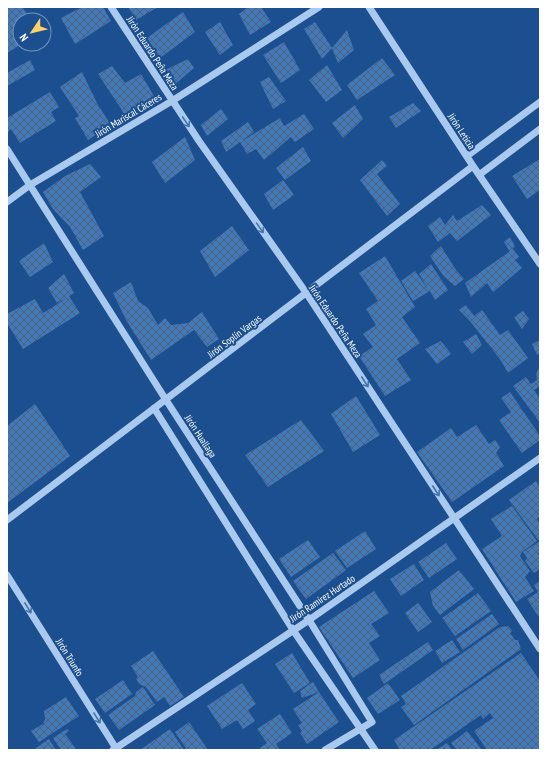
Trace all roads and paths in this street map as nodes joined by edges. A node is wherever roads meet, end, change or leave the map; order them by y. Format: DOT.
graph roads {
  1 [pos="111,7"];
  2 [pos="319,7"];
  3 [pos="369,7"];
  4 [pos="172,101"];
  5 [pos="540,102"];
  6 [pos="540,128"];
  7 [pos="7,149"];
  8 [pos="467,156"];
  9 [pos="473,166"];
  10 [pos="479,175"];
  11 [pos="30,185"];
  12 [pos="7,202"];
  13 [pos="540,264"];
  14 [pos="306,294"];
  15 [pos="166,400"];
  16 [pos="154,408"];
  17 [pos="540,458"];
  18 [pos="455,519"];
  19 [pos="7,520"];
  20 [pos="7,575"];
  21 [pos="309,620"];
  22 [pos="293,630"];
  23 [pos="540,649"];
  24 [pos="360,728"];
  25 [pos="115,749"];
  26 [pos="325,750"];
  27 [pos="375,750"];
  1 -- 4 [label="street, Jirón Eduardo Peña Meza"];
  2 -- 4 [label="street, Jirón Mariscal Cáceres"];
  3 -- 8 [label="street, Jirón Leticia"];
  4 -- 11 [label="street, Jirón Mariscal Cáceres"];
  4 -- 14 [label="street, Jirón Eduardo Peña Meza, one-way"];
  5 -- 8 [label="street"];
  6 -- 10 [label="street"];
  7 -- 11 [label="street, Jirón Huallaga"];
  8 -- 9 [label="street, Jirón Leticia"];
  9 -- 10 [label="street, Jirón Leticia"];
  9 -- 14 [label="street, Jirón Soplín Vargas"];
  10 -- 13 [label="street, Jirón Leticia"];
  11 -- 12 [label="street, Jirón Mariscal Cáceres"];
  11 -- 15 [label="street, Jirón Huallaga"];
  14 -- 15 [label="street, Jirón Soplín Vargas"];
  14 -- 18 [label="street, Jirón Eduardo Peña Meza, one-way"];
  15 -- 16 [label="street, Jirón Soplín Vargas"];
  15 -- 21 [label="street, Jirón Huallaga"];
  16 -- 19 [label="street, Jirón Soplín Vargas"];
  16 -- 22 [label="street"];
  17 -- 18 [label="street, Jirón Ramírez Hurtado"];
  18 -- 21 [label="street, Jirón Ramírez Hurtado"];
  18 -- 23 [label="street, Jirón Eduardo Peña Meza"];
  20 -- 25 [label="street, Jirón Triunfo, one-way"];
  21 -- 22 [label="street, Jirón Ramírez Hurtado"];
  21 -- 24 [label="street, Jirón Huallaga"];
  22 -- 24 [label="street"];
  22 -- 25 [label="street, Jirón Ramírez Hurtado"];
  24 -- 26 [label="street"];
  24 -- 27 [label="street"];
}
